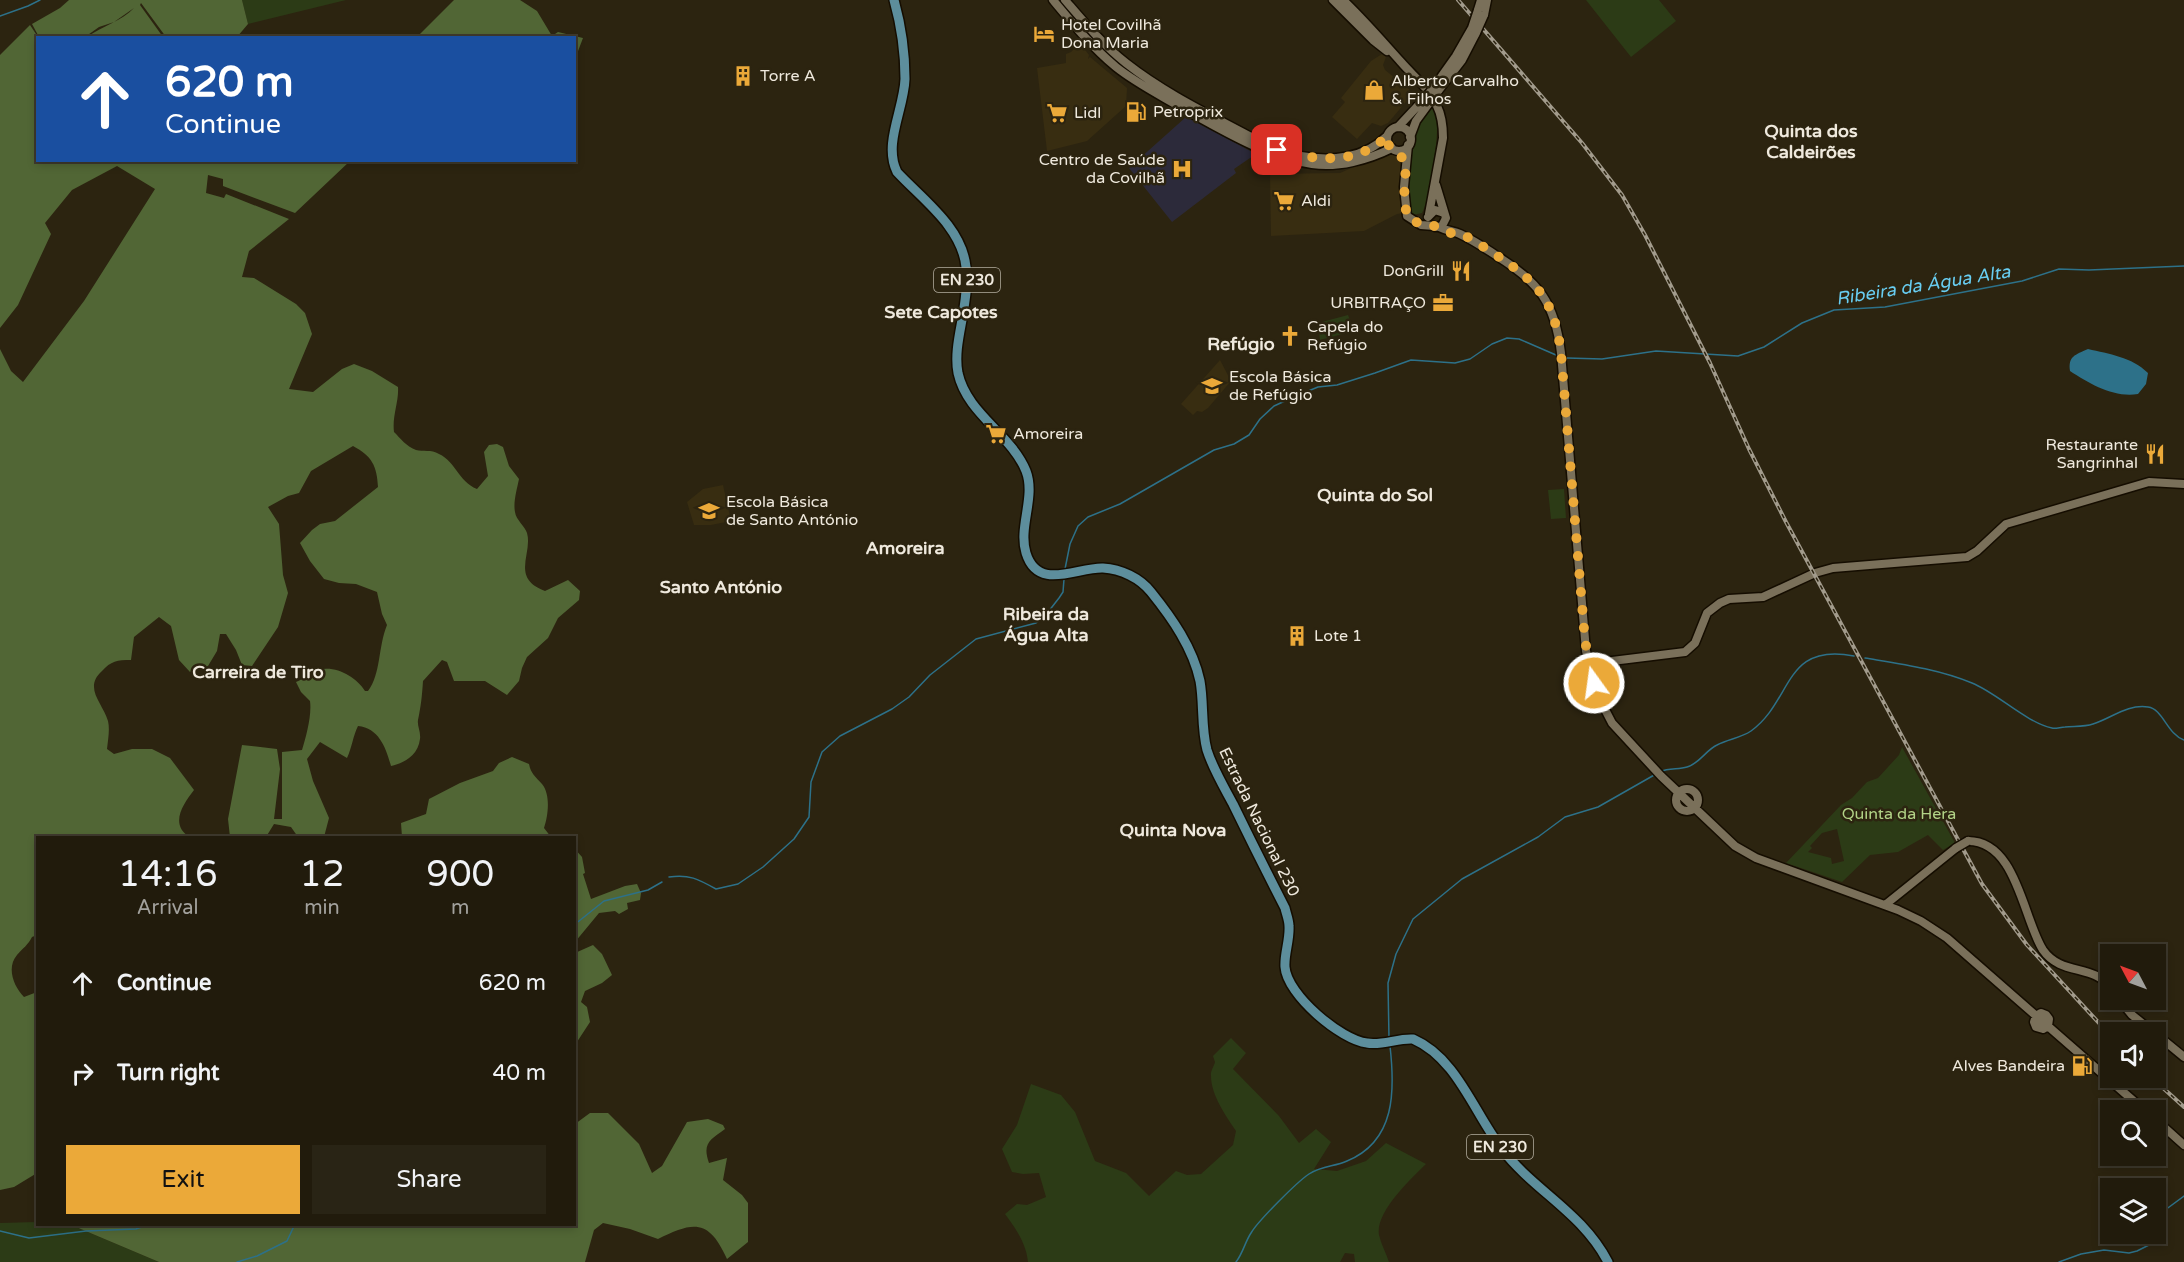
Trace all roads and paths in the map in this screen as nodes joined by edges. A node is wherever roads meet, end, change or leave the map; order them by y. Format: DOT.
graph roads {
  1 [pos="894,0"];
  2 [pos="1053,0"];
  3 [pos="1065,0"];
  4 [pos="1333,0"];
  5 [pos="1343,0"];
  6 [pos="1481,0"];
  7 [pos="1487,0"];
  8 [pos="1481,13"];
  9 [pos="1401,62"];
  10 [pos="1428,100"];
  11 [pos="1398,127"];
  12 [pos="1387,136"];
  13 [pos="1409,141"];
  14 [pos="1394,149"];
  15 [pos="1406,163"];
  16 [pos="1436,185"];
  17 [pos="1429,215"];
  18 [pos="1445,216"];
  19 [pos="1414,220"];
  20 [pos="1436,227"];
  21 [pos="1457,233"];
  22 [pos="2184,484"];
  23 [pos="1586,651"];
  24 [pos="1604,663"];
  25 [pos="1590,666"];
  26 [pos="1594,683"];
  27 [pos="1679,792"];
  28 [pos="1695,808"];
  29 [pos="1885,905"];
  30 [pos="2100,976"];
  31 [pos="2128,1010"];
  32 [pos="2141,1022"];
  33 [pos="2166,1043"];
  34 [pos="2184,1058"];
  35 [pos="2133,1100"];
  36 [pos="2166,1129"];
  37 [pos="2184,1145"];
  38 [pos="1608,1262"];
  1 -- 38 [label="main road, Estrada Nacional 230 / EN 230"];
  2 -- 14 [label="main road"];
  3 -- 12 [label="main road"];
  4 -- 9 [label="main road"];
  5 -- 9 [label="main road"];
  6 -- 8 [label="main road"];
  7 -- 8 [label="main road"];
  8 -- 10 [label="main road, bridge"];
  9 -- 16 [label="main road"];
  10 -- 11 [label="main road"];
  10 -- 13 [label="main road"];
  11 -- 12 [label="main road"];
  11 -- 13 [label="main road"];
  12 -- 14 [label="main road"];
  13 -- 14 [label="main road"];
  13 -- 15 [label="main road"];
  14 -- 15 [label="main road"];
  15 -- 19 [label="main road"];
  16 -- 17 [label="main road"];
  16 -- 18 [label="main road"];
  17 -- 18 [label="main road"];
  17 -- 19 [label="main road"];
  17 -- 20 [label="main road"];
  18 -- 20 [label="main road"];
  18 -- 21 [label="main road"];
  19 -- 20 [label="main road"];
  20 -- 21 [label="main road"];
  21 -- 23 [label="main road"];
  22 -- 24 [label="main road"];
  23 -- 24 [label="main road"];
  23 -- 25 [label="main road"];
  24 -- 25 [label="main road"];
  24 -- 26 [label="main road"];
  25 -- 26 [label="main road"];
  26 -- 27 [label="main road"];
  27 -- 28 [label="main road"];
  27 -- 28 [label="main road"];
  28 -- 29 [label="main road"];
  29 -- 30 [label="main road, bridge"];
  29 -- 35 [label="main road"];
  31 -- 32 [label="main road"];
  33 -- 34 [label="main road"];
  36 -- 37 [label="main road"];
}
